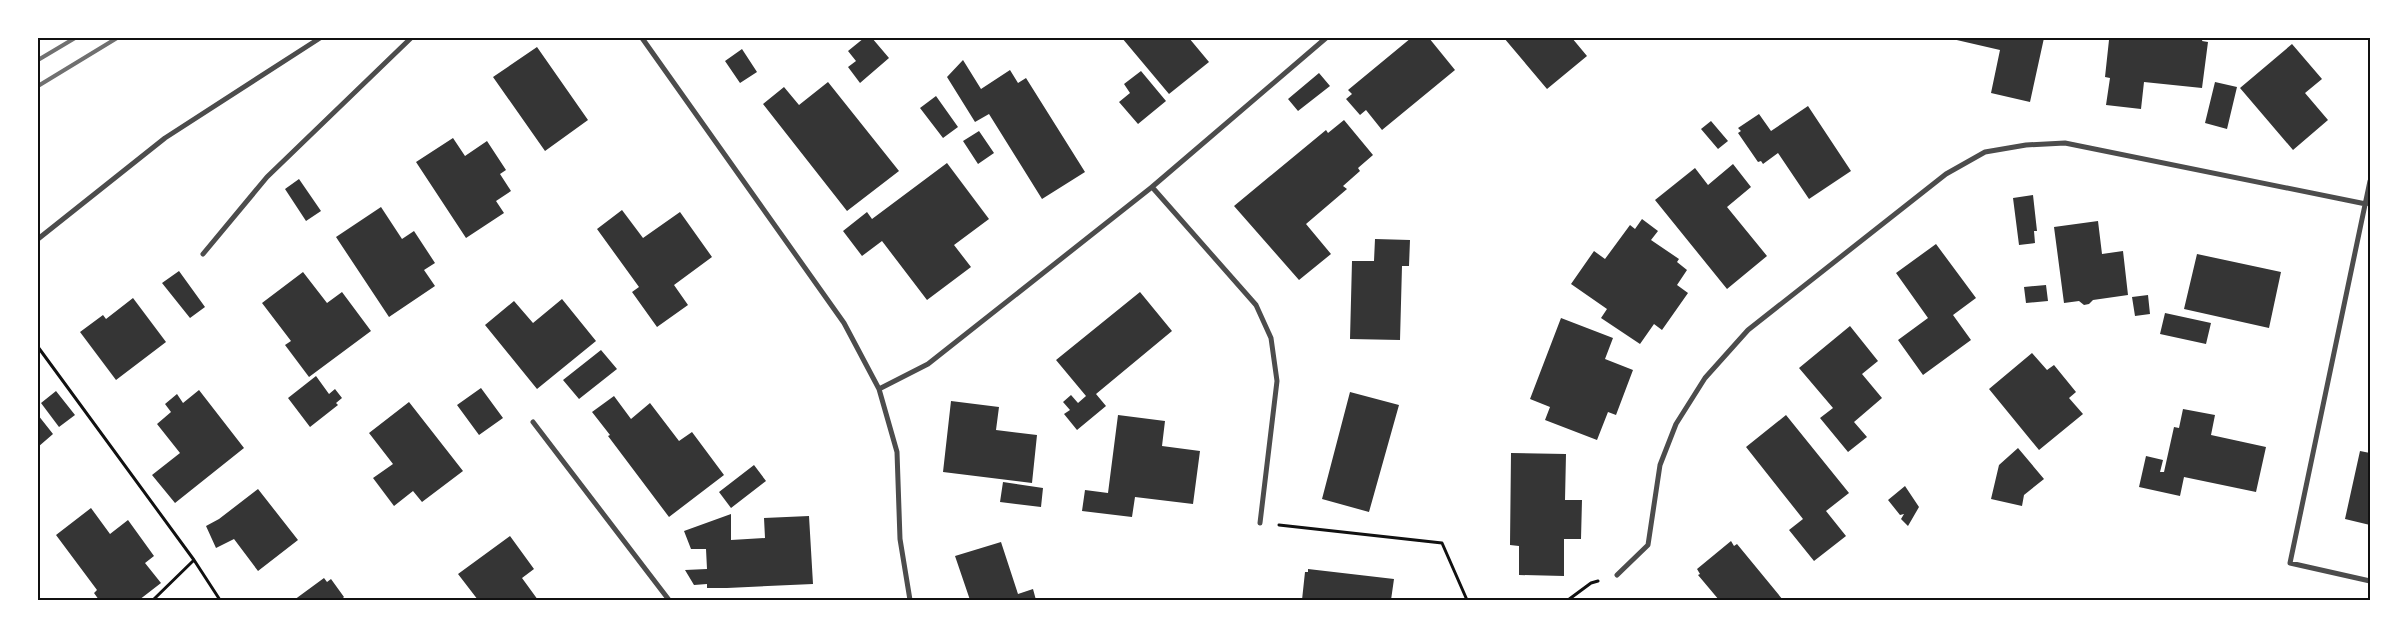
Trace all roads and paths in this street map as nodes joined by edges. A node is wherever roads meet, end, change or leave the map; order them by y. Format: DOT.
graph roads {
  1 [pos="320,38"];
  2 [pos="411,38"];
  3 [pos="642,38"];
  4 [pos="1326,38"];
  5 [pos="2370,181"];
  6 [pos="1152,187"];
  7 [pos="2366,204"];
  8 [pos="38,239"];
  9 [pos="203,254"];
  10 [pos="38,347"];
  11 [pos="879,389"];
  12 [pos="533,422"];
  13 [pos="1260,523"];
  14 [pos="194,560"];
  15 [pos="1618,575"];
  16 [pos="2370,581"];
  17 [pos="153,600"];
  18 [pos="220,600"];
  19 [pos="668,600"];
  20 [pos="910,600"];
  21 [pos="1467,600"];
  22 [pos="1568,600"];
  1 -- 8 [label="street"];
  2 -- 9 [label="street"];
  3 -- 11 [label="street"];
  4 -- 6 [label="street"];
  5 -- 7 [label="street"];
  6 -- 11 [label="street"];
  6 -- 13 [label="street"];
  7 -- 15 [label="street"];
  7 -- 16 [label="street"];
  10 -- 14 [label="path"];
  11 -- 20 [label="street"];
  12 -- 19 [label="street"];
  13 -- 21 [label="path"];
  14 -- 17 [label="path"];
  14 -- 18 [label="path"];
  15 -- 22 [label="path"];
}
